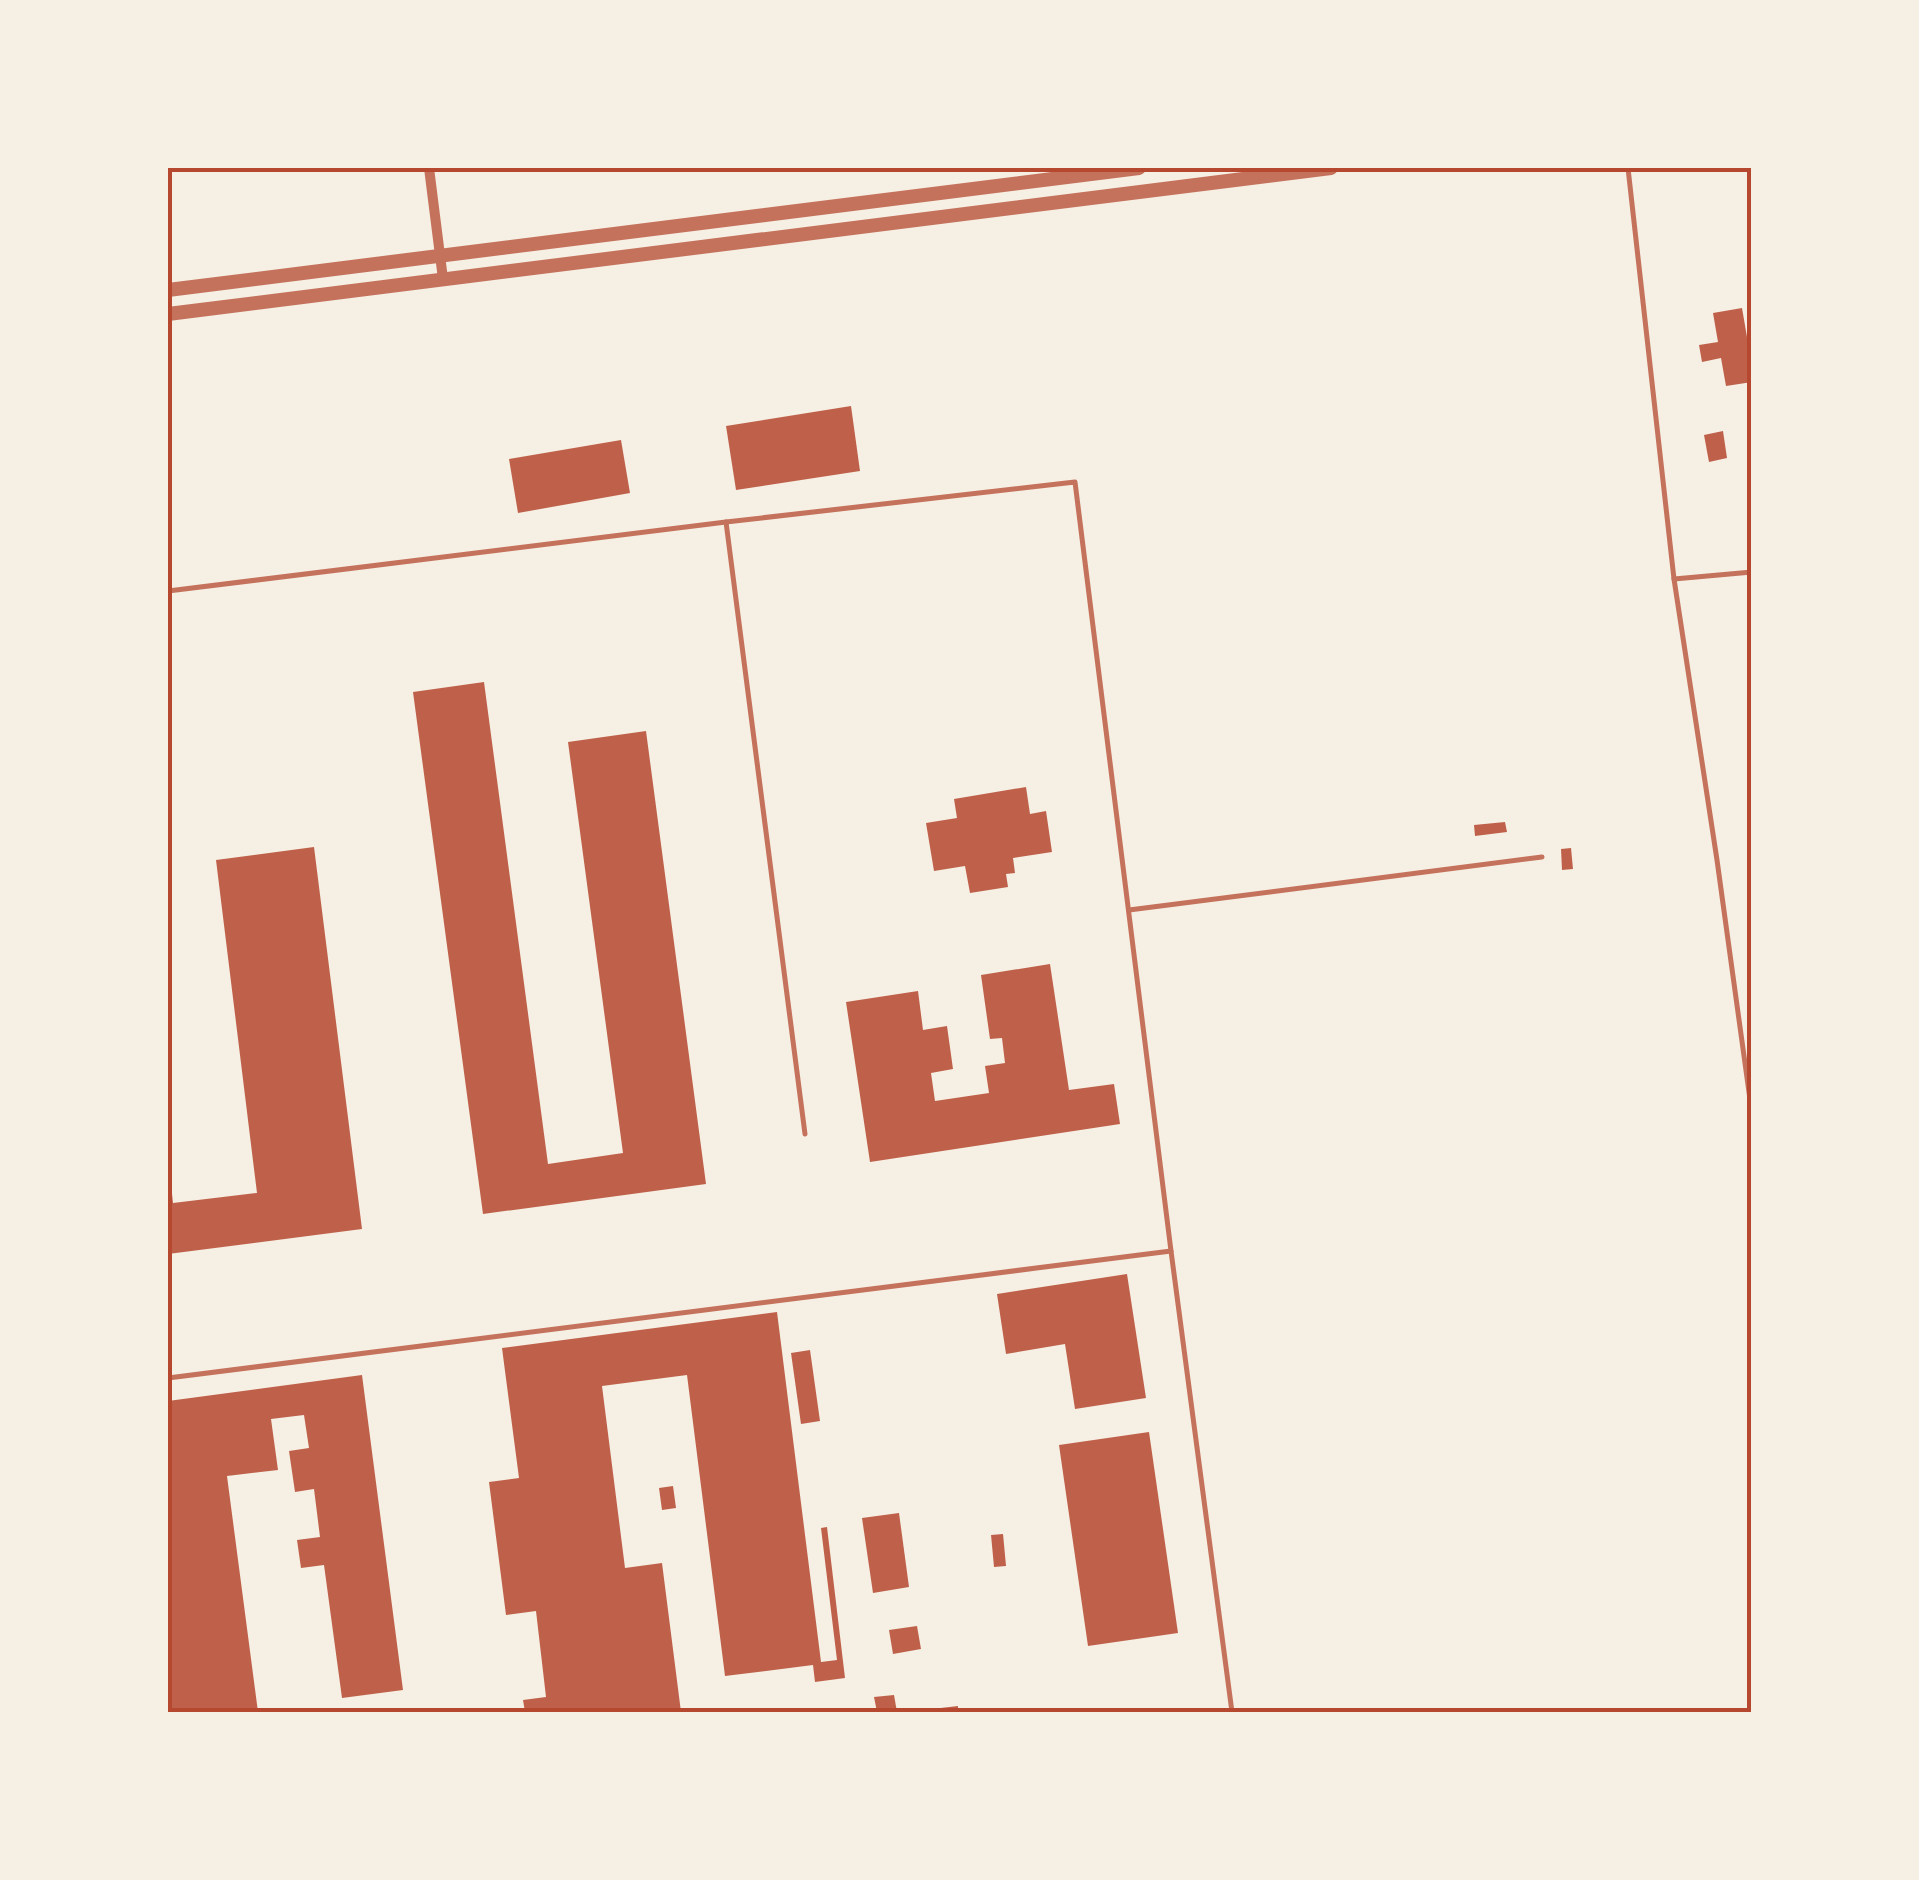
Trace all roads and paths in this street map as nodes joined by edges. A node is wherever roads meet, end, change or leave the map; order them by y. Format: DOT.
graph roads {
  1 [pos="429,168"];
  2 [pos="1138,168"];
  3 [pos="1331,168"];
  4 [pos="1628,168"];
  5 [pos="440,255"];
  6 [pos="444,279"];
  7 [pos="168,290"];
  8 [pos="168,314"];
  9 [pos="726,522"];
  10 [pos="1752,572"];
  11 [pos="1674,578"];
  12 [pos="168,591"];
  13 [pos="1542,858"];
  14 [pos="1128,910"];
  15 [pos="1752,1114"];
  16 [pos="806,1134"];
  17 [pos="1171,1251"];
  18 [pos="168,1378"];
  19 [pos="1232,1712"];
  1 -- 5 [label="street"];
  2 -- 5 [label="street"];
  3 -- 6 [label="street"];
  4 -- 11 [label="lane"];
  5 -- 6 [label="street"];
  5 -- 7 [label="street"];
  6 -- 8 [label="street"];
  9 -- 12 [label="lane"];
  9 -- 14 [label="lane"];
  9 -- 16 [label="lane"];
  10 -- 11 [label="lane"];
  11 -- 15 [label="lane"];
  13 -- 14 [label="lane"];
  14 -- 17 [label="lane"];
  17 -- 18 [label="lane"];
  17 -- 19 [label="lane"];
}
